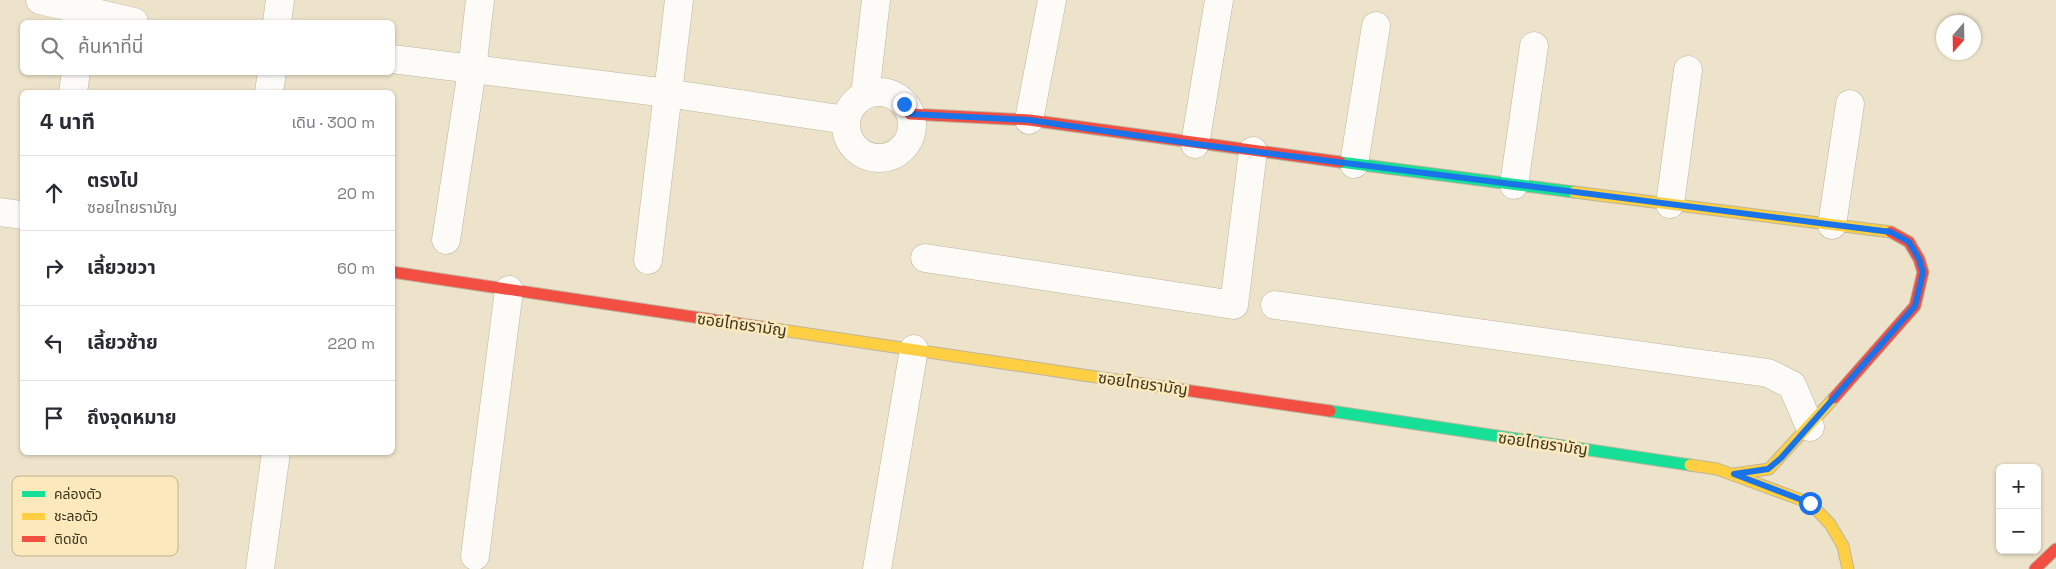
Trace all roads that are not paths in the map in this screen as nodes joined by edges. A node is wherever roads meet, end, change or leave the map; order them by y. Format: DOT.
graph roads {
  1 [pos="40,0"];
  2 [pos="280,0"];
  3 [pos="480,0"];
  4 [pos="679,0"];
  5 [pos="876,0"];
  6 [pos="1052,0"];
  7 [pos="1219,0"];
  8 [pos="84,17"];
  9 [pos="114,20"];
  10 [pos="278,20"];
  11 [pos="1376,26"];
  12 [pos="1534,46"];
  13 [pos="395,59"];
  14 [pos="472,70"];
  15 [pos="1688,70"];
  16 [pos="76,75"];
  17 [pos="272,75"];
  18 [pos="73,90"];
  19 [pos="269,90"];
  20 [pos="667,93"];
  21 [pos="865,94"];
  22 [pos="1850,104"];
  23 [pos="910,114"];
  24 [pos="846,120"];
  25 [pos="1029,120"];
  26 [pos="1195,144"];
  27 [pos="1253,151"];
  28 [pos="1354,164"];
  29 [pos="1514,185"];
  30 [pos="1670,204"];
  31 [pos="0,212"];
  32 [pos="20,215"];
  33 [pos="1832,225"];
  34 [pos="446,240"];
  35 [pos="925,258"];
  36 [pos="648,260"];
  37 [pos="395,272"];
  38 [pos="509,290"];
  39 [pos="1275,305"];
  40 [pos="914,349"];
  41 [pos="1810,427"];
  42 [pos="276,455"];
  43 [pos="1734,474"];
  44 [pos="2056,549"];
  45 [pos="475,556"];
  46 [pos="260,569"];
  47 [pos="877,569"];
  48 [pos="1848,569"];
  49 [pos="2035,569"];
  1 -- 8 [label="street"];
  2 -- 10 [label="street"];
  3 -- 14 [label="street"];
  4 -- 20 [label="street"];
  5 -- 21 [label="street"];
  6 -- 25 [label="street"];
  7 -- 26 [label="street"];
  8 -- 9 [label="street"];
  11 -- 28 [label="street"];
  12 -- 29 [label="street"];
  13 -- 14 [label="street"];
  14 -- 20 [label="street"];
  14 -- 34 [label="street"];
  15 -- 30 [label="street"];
  16 -- 18 [label="street"];
  17 -- 19 [label="street"];
  20 -- 24 [label="street"];
  20 -- 36 [label="street"];
  21 -- 23 [label="street"];
  21 -- 24 [label="street"];
  22 -- 33 [label="street"];
  23 -- 24 [label="street"];
  23 -- 25 [label="main road"];
  25 -- 26 [label="main road"];
  26 -- 27 [label="main road"];
  27 -- 28 [label="main road"];
  27 -- 35 [label="street"];
  28 -- 29 [label="main road"];
  29 -- 30 [label="main road"];
  30 -- 33 [label="main road"];
  31 -- 32 [label="street"];
  33 -- 41 [label="main road"];
  37 -- 38 [label="main road, ซอยไทยรามัญ"];
  38 -- 40 [label="main road, ซอยไทยรามัญ"];
  38 -- 45 [label="street"];
  39 -- 41 [label="street"];
  40 -- 43 [label="main road, ซอยไทยรามัญ"];
  40 -- 47 [label="street"];
  41 -- 43 [label="main road"];
  42 -- 46 [label="street"];
  43 -- 48 [label="main road, ซอยไทยรามัญ"];
  44 -- 49 [label="main road"];
}
